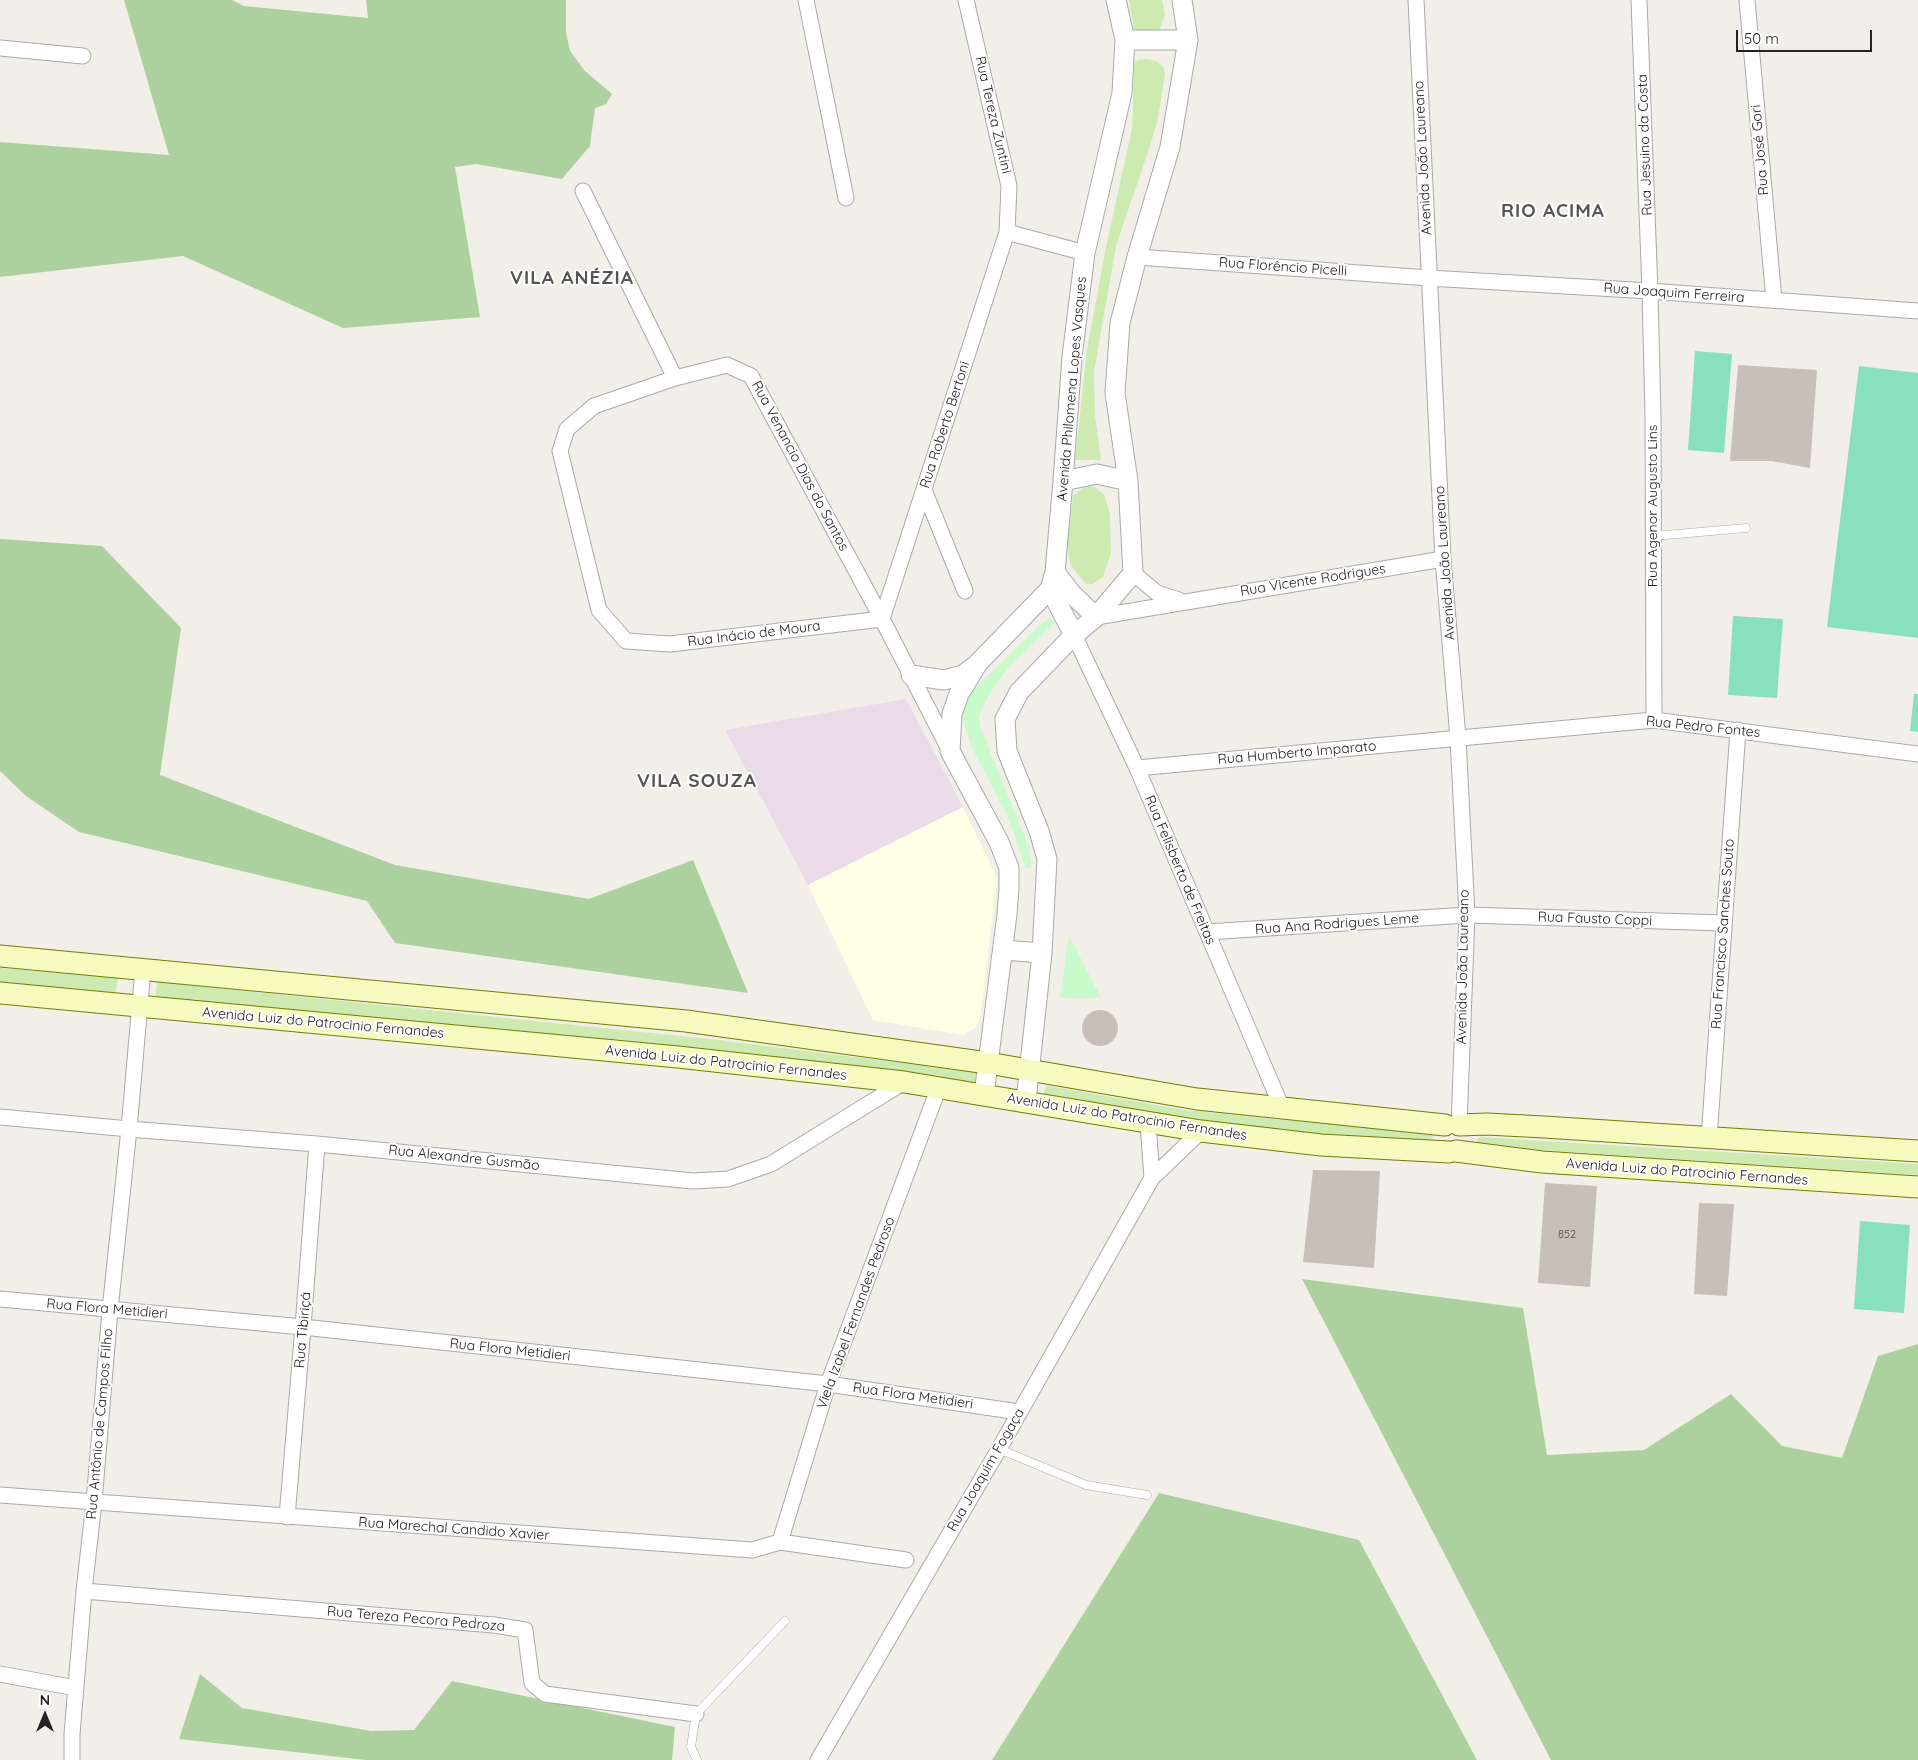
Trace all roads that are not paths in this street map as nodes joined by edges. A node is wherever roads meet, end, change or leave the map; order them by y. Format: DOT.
graph roads {
  1 [pos="806,0"];
  2 [pos="966,0"];
  3 [pos="1116,0"];
  4 [pos="1182,0"];
  5 [pos="1416,0"];
  6 [pos="1639,0"];
  7 [pos="1747,0"];
  8 [pos="1125,40"];
  9 [pos="1188,40"];
  10 [pos="0,48"];
  11 [pos="83,56"];
  12 [pos="583,190"];
  13 [pos="846,198"];
  14 [pos="1007,232"];
  15 [pos="1085,253"];
  16 [pos="1137,256"];
  17 [pos="1429,278"];
  18 [pos="1650,291"];
  19 [pos="1774,300"];
  20 [pos="1918,311"];
  21 [pos="675,378"];
  22 [pos="1063,481"];
  23 [pos="1128,481"];
  24 [pos="924,490"];
  25 [pos="1746,528"];
  26 [pos="1654,536"];
  27 [pos="1443,559"];
  28 [pos="1133,573"];
  29 [pos="1052,580"];
  30 [pos="965,591"];
  31 [pos="1183,602"];
  32 [pos="1096,617"];
  33 [pos="882,618"];
  34 [pos="1074,635"];
  35 [pos="626,641"];
  36 [pos="978,663"];
  37 [pos="911,676"];
  38 [pos="1654,720"];
  39 [pos="1738,730"];
  40 [pos="1458,738"];
  41 [pos="950,751"];
  42 [pos="1918,754"];
  43 [pos="1137,768"];
  44 [pos="1467,915"];
  45 [pos="1724,923"];
  46 [pos="1207,932"];
  47 [pos="1003,950"];
  48 [pos="1042,953"];
  49 [pos="0,956"];
  50 [pos="143,969"];
  51 [pos="0,993"];
  52 [pos="139,1006"];
  53 [pos="988,1063"];
  54 [pos="1029,1070"];
  55 [pos="904,1082"];
  56 [pos="939,1088"];
  57 [pos="984,1095"];
  58 [pos="1026,1101"];
  59 [pos="1282,1108"];
  60 [pos="0,1116"];
  61 [pos="1148,1123"];
  62 [pos="1452,1125"];
  63 [pos="129,1129"];
  64 [pos="1201,1131"];
  65 [pos="1708,1138"];
  66 [pos="317,1144"];
  67 [pos="1452,1151"];
  68 [pos="1918,1151"];
  69 [pos="1152,1178"];
  70 [pos="1918,1187"];
  71 [pos="0,1299"];
  72 [pos="110,1310"];
  73 [pos="304,1327"];
  74 [pos="828,1384"];
  75 [pos="1019,1412"];
  76 [pos="999,1449"];
  77 [pos="0,1495"];
  78 [pos="1147,1495"];
  79 [pos="94,1502"];
  80 [pos="287,1517"];
  81 [pos="780,1542"];
  82 [pos="906,1560"];
  83 [pos="84,1591"];
  84 [pos="785,1621"];
  85 [pos="0,1674"];
  86 [pos="76,1688"];
  87 [pos="696,1714"];
  88 [pos="72,1760"];
  89 [pos="698,1760"];
  90 [pos="818,1760"];
  1 -- 13 [label="street"];
  2 -- 14 [label="street, Rua Tereza Zuntini"];
  3 -- 8 [label="street, Avenida Philomena Lopes Vasques"];
  4 -- 9 [label="street"];
  5 -- 17 [label="street, Avenida João Laureano"];
  6 -- 18 [label="street, Rua Jesuino da Costa"];
  7 -- 19 [label="street, Rua José Gori"];
  8 -- 9 [label="street"];
  8 -- 15 [label="street, Avenida Philomena Lopes Vasques"];
  9 -- 16 [label="street"];
  10 -- 11 [label="street"];
  12 -- 21 [label="street"];
  14 -- 15 [label="street"];
  14 -- 24 [label="street, Rua Roberto Bertoni"];
  15 -- 22 [label="street, Avenida Philomena Lopes Vasques"];
  16 -- 17 [label="street, Rua Florêncio Picelli"];
  16 -- 23 [label="street"];
  17 -- 18 [label="street, Rua Joaquim Ferreira"];
  17 -- 27 [label="street, Avenida João Laureano"];
  18 -- 19 [label="street, Rua Joaquim Ferreira"];
  18 -- 26 [label="street, Rua Agenor Augusto Lins"];
  19 -- 20 [label="street, Rua Joaquim Ferreira"];
  21 -- 33 [label="street, Rua Venancio Dias do Santos"];
  21 -- 35 [label="street, Rua Venancio Dias do Santos"];
  22 -- 23 [label="street"];
  22 -- 29 [label="street, Avenida Philomena Lopes Vasques"];
  23 -- 28 [label="street"];
  24 -- 30 [label="street"];
  24 -- 33 [label="street, Rua Roberto Bertoni"];
  25 -- 26 [label="lane"];
  26 -- 38 [label="street, Rua Agenor Augusto Lins"];
  27 -- 31 [label="street, Rua Vicente Rodrigues"];
  27 -- 40 [label="street, Avenida João Laureano"];
  28 -- 31 [label="street, Rua Vicente Rodrigues"];
  28 -- 32 [label="street"];
  29 -- 32 [label="street"];
  29 -- 34 [label="street"];
  29 -- 36 [label="street"];
  31 -- 32 [label="street, Rua Vicente Rodrigues"];
  32 -- 34 [label="street"];
  33 -- 35 [label="street, Rua Inácio de Moura"];
  33 -- 37 [label="street, Rua Venancio Dias do Santos"];
  34 -- 43 [label="street, Rua Felisberto de Freitas"];
  34 -- 48 [label="street"];
  36 -- 37 [label="street"];
  36 -- 41 [label="street"];
  37 -- 41 [label="street, Rua Venancio Dias do Santos"];
  38 -- 39 [label="street, Rua Pedro Fontes"];
  38 -- 40 [label="street, Rua Pedro Fontes"];
  39 -- 42 [label="street, Rua Pedro Fontes"];
  39 -- 45 [label="street, Rua Francisco Sanches Souto"];
  40 -- 43 [label="street, Rua Humberto Imparato"];
  40 -- 44 [label="street, Avenida João Laureano"];
  41 -- 47 [label="street"];
  43 -- 46 [label="street, Rua Felisberto de Freitas"];
  44 -- 45 [label="street, Rua Fausto Coppi"];
  44 -- 46 [label="street, Rua Ana Rodrigues Leme"];
  44 -- 62 [label="street, Avenida João Laureano"];
  45 -- 65 [label="street, Rua Francisco Sanches Souto"];
  46 -- 59 [label="street, Rua Felisberto de Freitas"];
  47 -- 48 [label="street"];
  47 -- 53 [label="street"];
  48 -- 54 [label="street"];
  49 -- 50 [label="main road, Avenida Luiz do Patrocinio Fernandes"];
  50 -- 52 [label="street, Rua Antônio de Campos Filho"];
  50 -- 53 [label="main road, Avenida Luiz do Patrocinio Fernandes"];
  51 -- 52 [label="main road, Avenida Luiz do Patrocinio Fernandes"];
  52 -- 55 [label="main road, Avenida Luiz do Patrocinio Fernandes"];
  52 -- 63 [label="street, Rua Antônio de Campos Filho"];
  53 -- 54 [label="main road, Avenida Luiz do Patrocinio Fernandes"];
  53 -- 57 [label="street"];
  54 -- 58 [label="street"];
  54 -- 59 [label="main road, Avenida Luiz do Patrocinio Fernandes"];
  55 -- 56 [label="main road, Avenida Luiz do Patrocinio Fernandes"];
  55 -- 66 [label="street, Rua Alexandre Gusmão"];
  56 -- 57 [label="main road, Avenida Luiz do Patrocinio Fernandes"];
  56 -- 74 [label="street, Viela Izabel Fernandes Pedroso"];
  57 -- 58 [label="main road, Avenida Luiz do Patrocinio Fernandes"];
  58 -- 61 [label="main road, Avenida Luiz do Patrocinio Fernandes"];
  59 -- 62 [label="main road, Avenida Luiz do Patrocinio Fernandes"];
  60 -- 63 [label="street, Rua Alexandre Gusmão"];
  61 -- 64 [label="main road, Avenida Luiz do Patrocinio Fernandes"];
  61 -- 69 [label="street"];
  62 -- 65 [label="main road, Avenida Luiz do Patrocinio Fernandes"];
  62 -- 67 [label="main road"];
  63 -- 66 [label="street, Rua Alexandre Gusmão"];
  63 -- 72 [label="street, Rua Antônio de Campos Filho"];
  64 -- 67 [label="main road, Avenida Luiz do Patrocinio Fernandes"];
  64 -- 69 [label="street, Rua Joaquim Fogaça"];
  65 -- 68 [label="main road, Avenida Luiz do Patrocinio Fernandes"];
  66 -- 73 [label="street, Rua Tibiriçá"];
  67 -- 70 [label="main road, Avenida Luiz do Patrocinio Fernandes"];
  69 -- 75 [label="street, Rua Joaquim Fogaça"];
  71 -- 72 [label="street, Rua Flora Metidieri"];
  72 -- 73 [label="street, Rua Flora Metidieri"];
  72 -- 79 [label="street, Rua Antônio de Campos Filho"];
  73 -- 74 [label="street, Rua Flora Metidieri"];
  73 -- 80 [label="street, Rua Tibiriçá"];
  74 -- 75 [label="street, Rua Flora Metidieri"];
  74 -- 81 [label="street, Viela Izabel Fernandes Pedroso"];
  75 -- 76 [label="street, Rua Joaquim Fogaça"];
  76 -- 78 [label="lane"];
  76 -- 90 [label="street, Rua Joaquim Fogaça"];
  77 -- 79 [label="street, Rua Marechal Candido Xavier"];
  79 -- 80 [label="street, Rua Marechal Candido Xavier"];
  79 -- 83 [label="street, Rua Antônio de Campos Filho"];
  80 -- 81 [label="street, Rua Marechal Candido Xavier"];
  81 -- 82 [label="street, Rua Marechal Candido Xavier"];
  83 -- 86 [label="street, Rua Antônio de Campos Filho"];
  83 -- 87 [label="street, Rua Tereza Pecora Pedroza"];
  84 -- 87 [label="lane"];
  85 -- 86 [label="street"];
  86 -- 88 [label="street, Rua Antônio de Campos Filho"];
  87 -- 89 [label="lane"];
}
